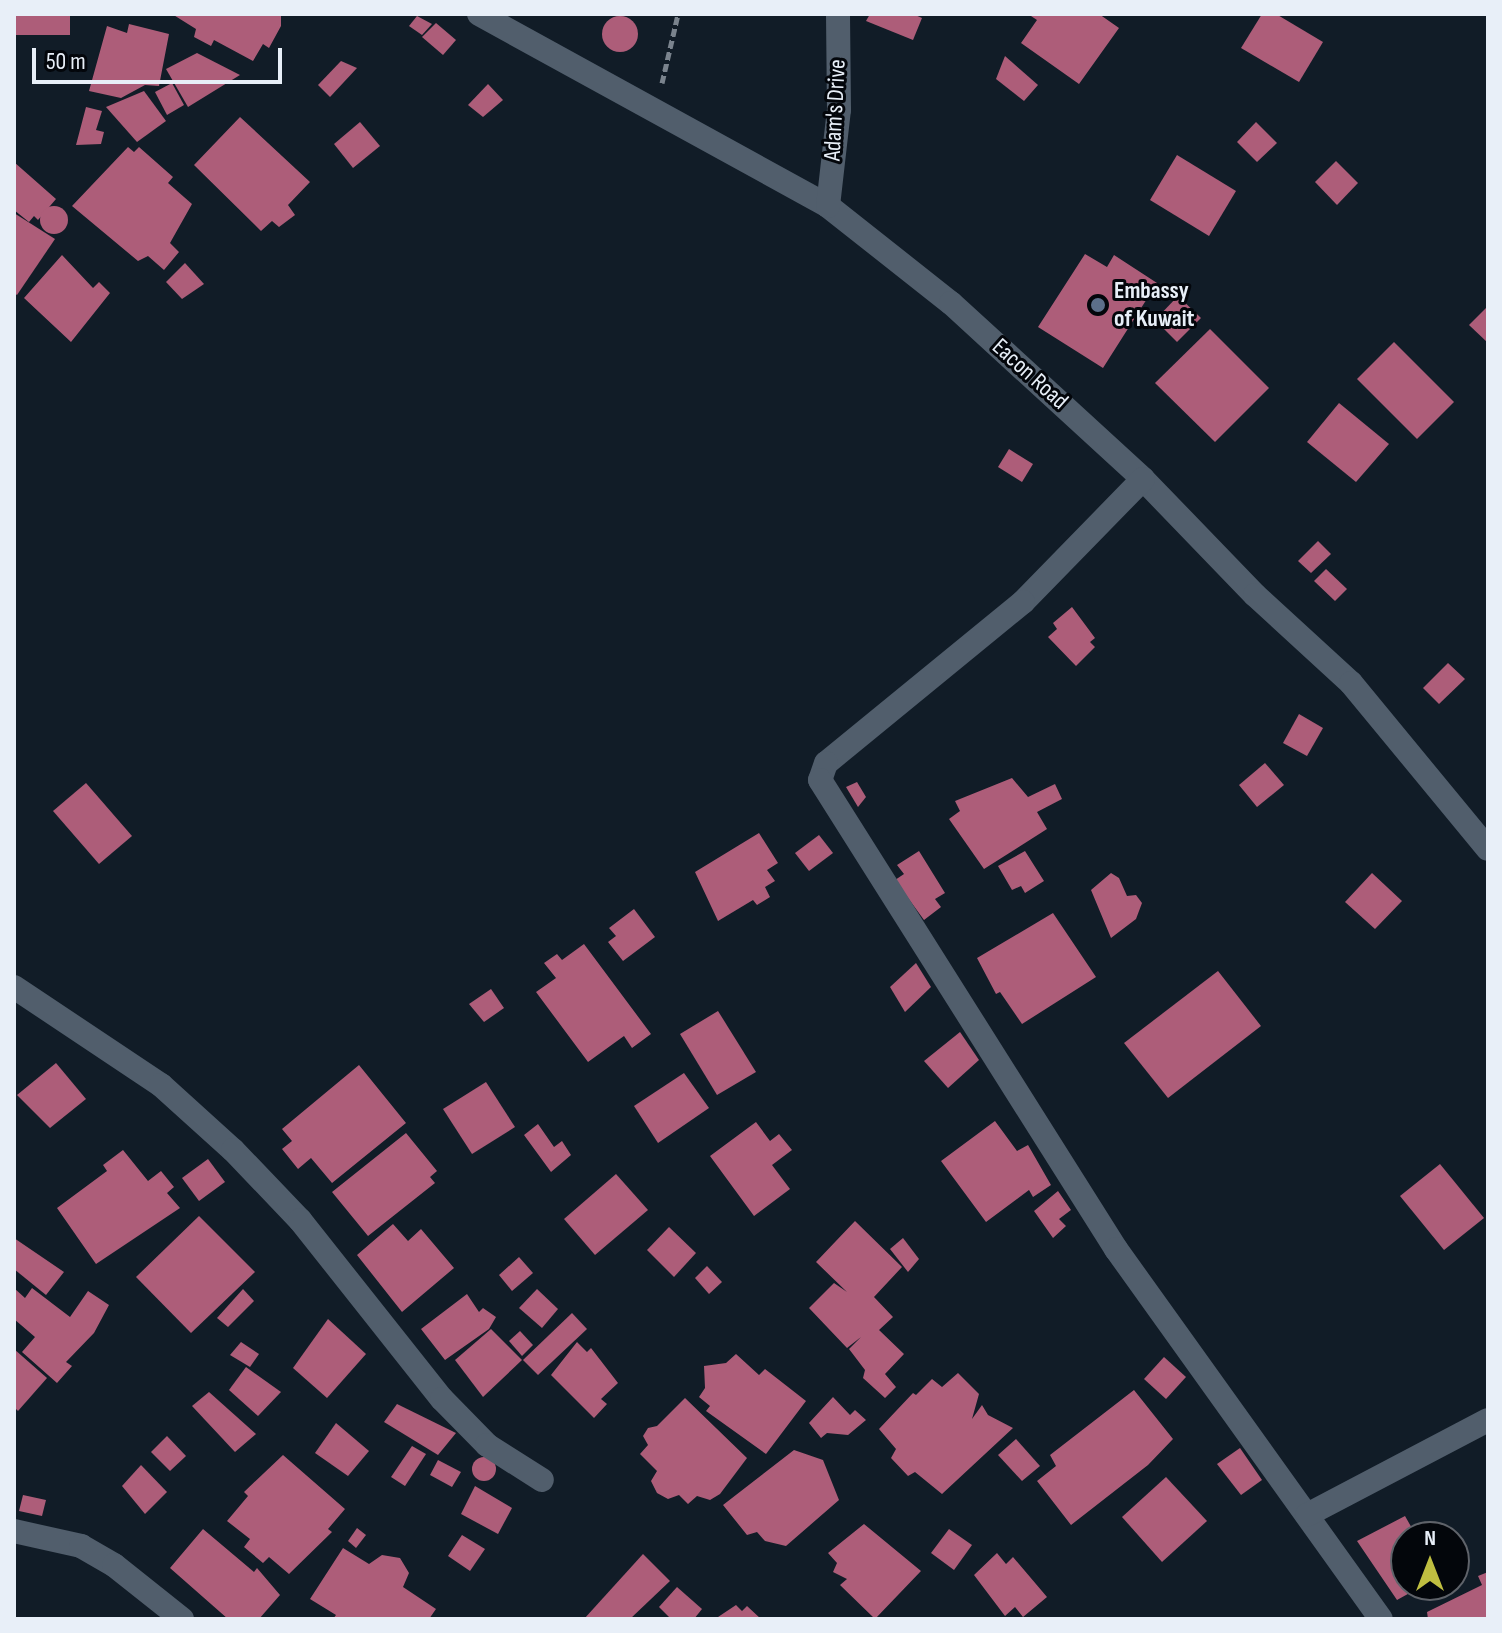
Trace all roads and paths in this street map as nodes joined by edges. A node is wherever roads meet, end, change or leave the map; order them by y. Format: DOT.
graph roads {
  1 [pos="479,14"];
  2 [pos="678,14"];
  3 [pos="838,14"];
  4 [pos="656,107"];
  5 [pos="828,206"];
  6 [pos="1143,479"];
  7 [pos="1488,849"];
  8 [pos="14,987"];
  9 [pos="1488,1420"];
  10 [pos="542,1480"];
  11 [pos="1307,1515"];
  12 [pos="14,1531"];
  13 [pos="182,1619"];
  14 [pos="1381,1619"];
  1 -- 4 [label="street, Eacon Road"];
  2 -- 4 [label="path"];
  3 -- 5 [label="street, Adam's Drive"];
  4 -- 5 [label="street, Eacon Road"];
  5 -- 6 [label="street, Eacon Road"];
  6 -- 7 [label="street, Eacon Road"];
  6 -- 11 [label="street"];
  8 -- 10 [label="street"];
  9 -- 11 [label="street"];
  11 -- 14 [label="street"];
  12 -- 13 [label="street"];
}
